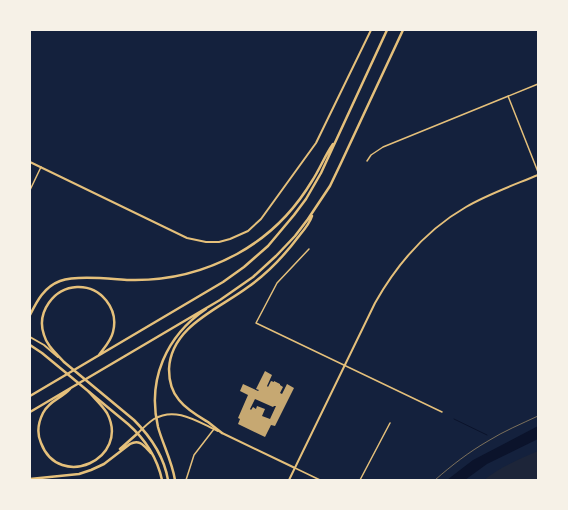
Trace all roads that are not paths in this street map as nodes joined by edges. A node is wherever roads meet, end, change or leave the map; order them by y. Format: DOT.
graph roads {
  1 [pos="371,30"];
  2 [pos="387,30"];
  3 [pos="402,30"];
  4 [pos="538,84"];
  5 [pos="508,96"];
  6 [pos="337,139"];
  7 [pos="367,161"];
  8 [pos="30,162"];
  9 [pos="41,167"];
  10 [pos="538,173"];
  11 [pos="30,190"];
  12 [pos="312,213"];
  13 [pos="310,249"];
  14 [pos="220,300"];
  15 [pos="30,316"];
  16 [pos="30,337"];
  17 [pos="30,345"];
  18 [pos="97,357"];
  19 [pos="64,362"];
  20 [pos="345,365"];
  21 [pos="73,386"];
  22 [pos="89,392"];
  23 [pos="30,396"];
  24 [pos="30,412"];
  25 [pos="442,412"];
  26 [pos="390,423"];
  27 [pos="214,428"];
  28 [pos="143,429"];
  29 [pos="138,433"];
  30 [pos="222,433"];
  31 [pos="152,452"];
  32 [pos="108,461"];
  33 [pos="295,468"];
  34 [pos="30,479"];
  35 [pos="162,480"];
  36 [pos="168,480"];
  37 [pos="174,480"];
  38 [pos="186,480"];
  39 [pos="289,480"];
  40 [pos="320,480"];
  41 [pos="360,480"];
  1 -- 9 [label="street"];
  2 -- 6 [label="highway"];
  3 -- 12 [label="highway"];
  4 -- 5 [label="street"];
  5 -- 7 [label="street"];
  5 -- 10 [label="street"];
  6 -- 15 [label="highway"];
  6 -- 18 [label="highway"];
  8 -- 9 [label="street"];
  9 -- 11 [label="street"];
  10 -- 20 [label="street"];
  12 -- 14 [label="highway"];
  12 -- 27 [label="highway"];
  13 -- 20 [label="street"];
  14 -- 21 [label="highway"];
  14 -- 37 [label="highway"];
  16 -- 19 [label="street"];
  17 -- 22 [label="highway"];
  18 -- 19 [label="highway"];
  18 -- 23 [label="highway"];
  19 -- 28 [label="highway"];
  20 -- 25 [label="street"];
  20 -- 33 [label="street"];
  21 -- 22 [label="highway"];
  21 -- 24 [label="highway"];
  22 -- 29 [label="highway"];
  26 -- 41 [label="street"];
  27 -- 28 [label="street"];
  27 -- 30 [label="highway"];
  27 -- 38 [label="street"];
  28 -- 29 [label="street"];
  28 -- 36 [label="highway"];
  29 -- 31 [label="highway"];
  29 -- 32 [label="highway"];
  30 -- 33 [label="street"];
  31 -- 32 [label="highway"];
  31 -- 35 [label="highway"];
  32 -- 34 [label="highway"];
  33 -- 39 [label="street"];
  33 -- 40 [label="street"];
}
